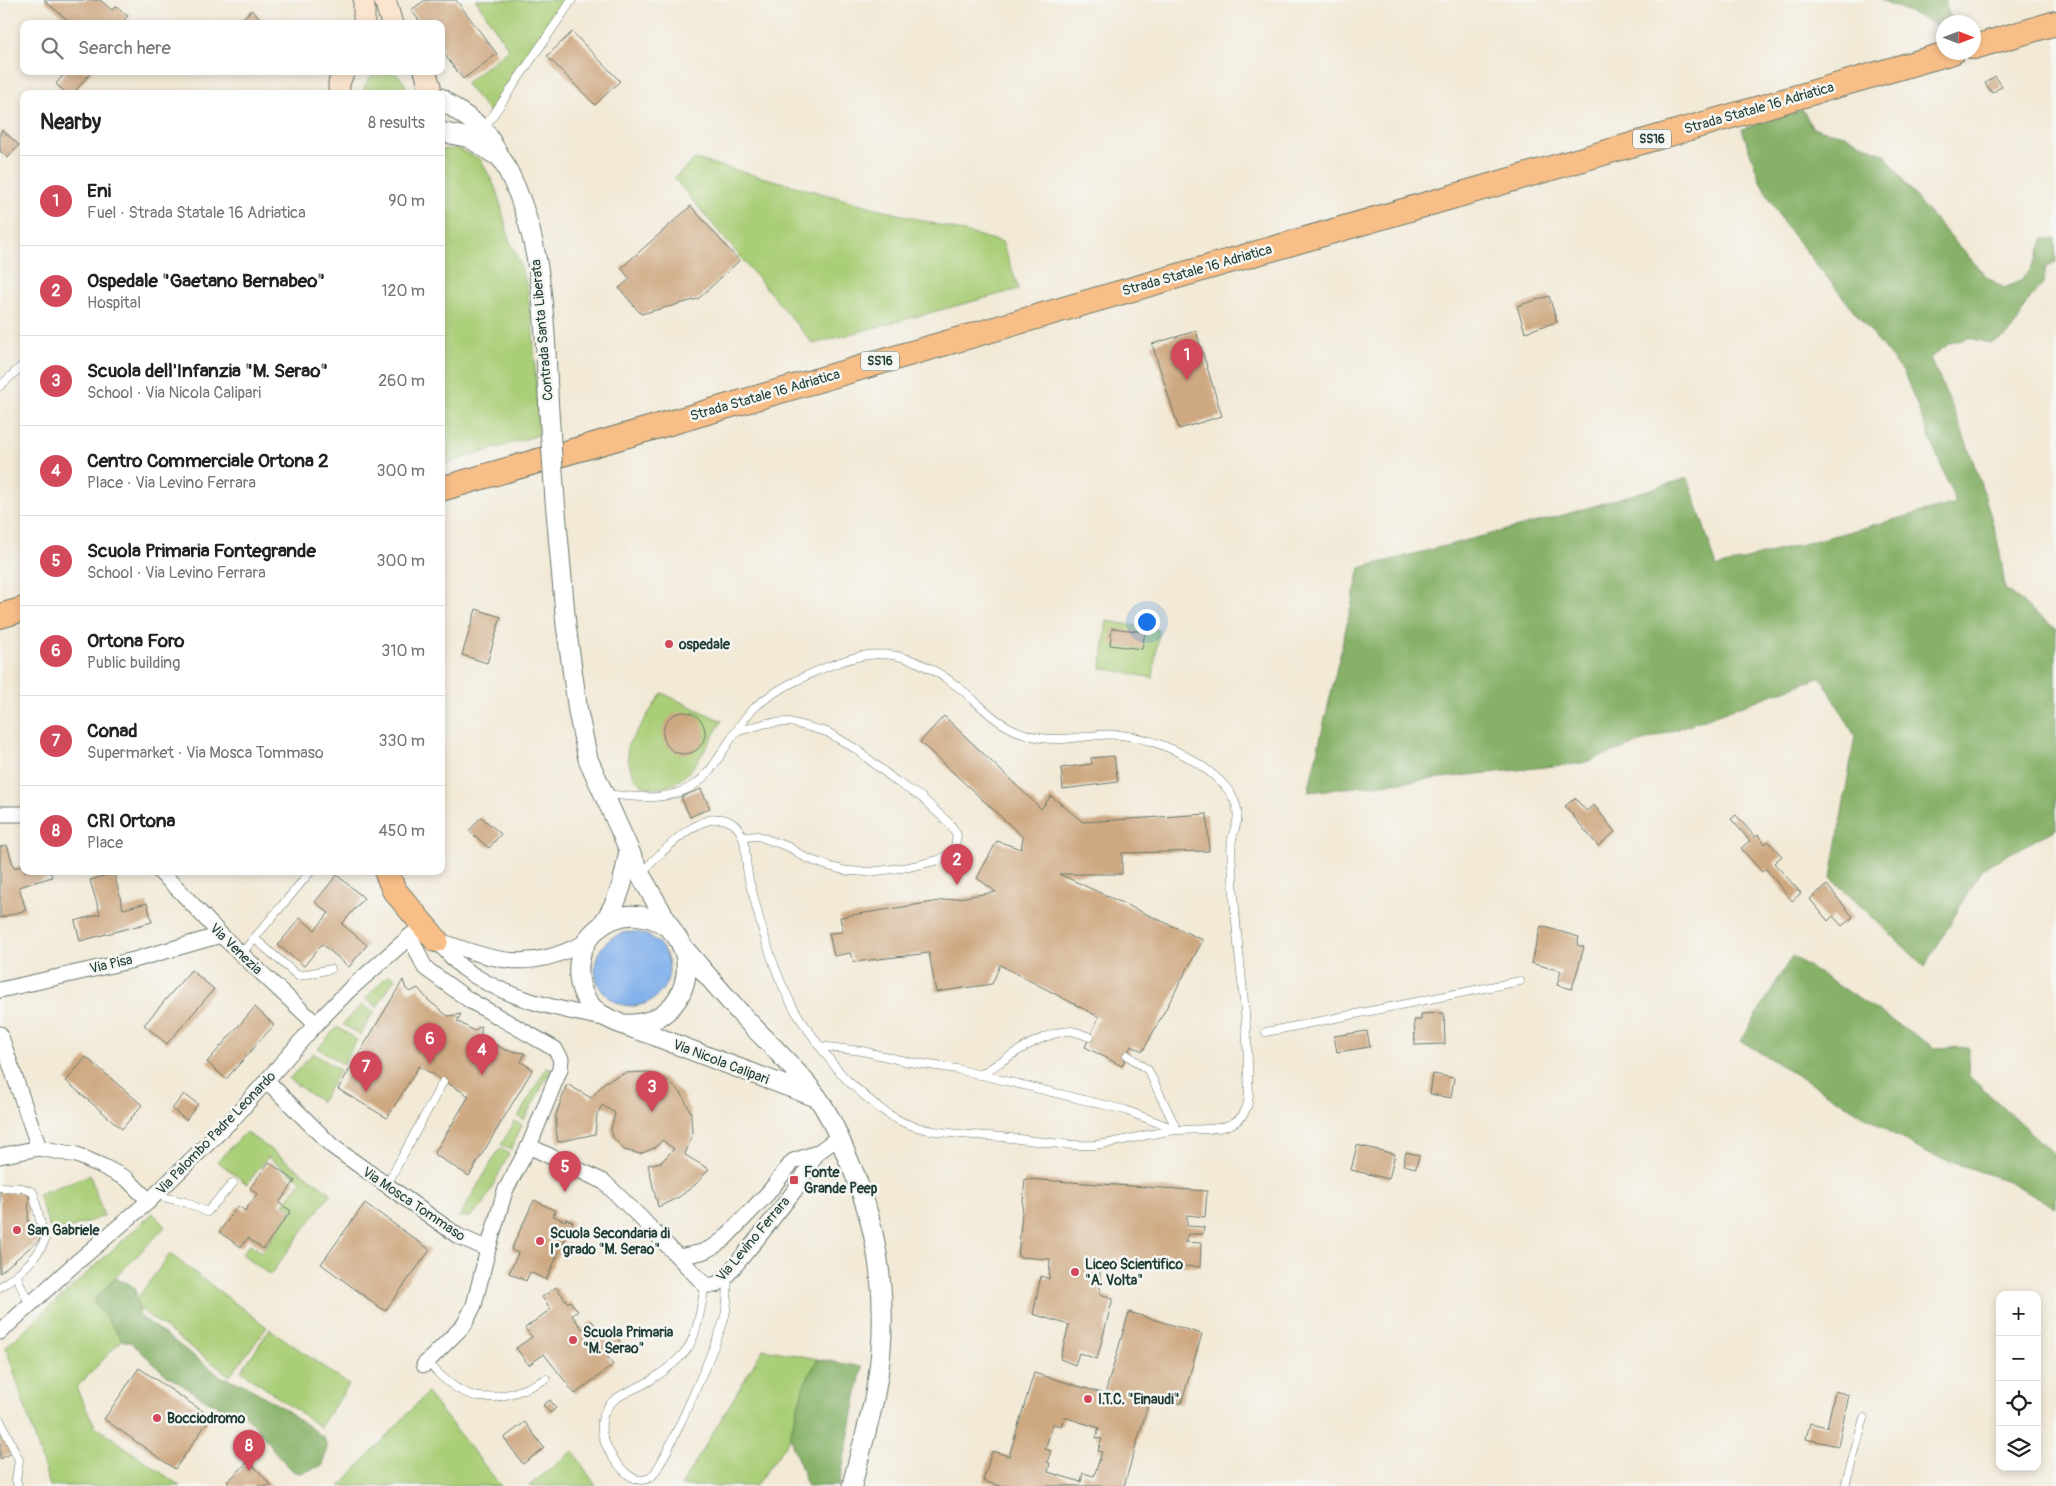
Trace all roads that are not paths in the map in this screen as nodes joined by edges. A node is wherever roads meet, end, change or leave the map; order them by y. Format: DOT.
graph roads {
  1 [pos="364,0"];
  2 [pos="385,0"];
  3 [pos="572,0"];
  4 [pos="364,20"];
  5 [pos="391,20"];
  6 [pos="2056,23"];
  7 [pos="1981,45"];
  8 [pos="1936,57"];
  9 [pos="343,75"];
  10 [pos="339,90"];
  11 [pos="445,99"];
  12 [pos="483,130"];
  13 [pos="445,133"];
  14 [pos="504,162"];
  15 [pos="20,368"];
  16 [pos="0,386"];
  17 [pos="466,482"];
  18 [pos="445,484"];
  19 [pos="445,487"];
  20 [pos="445,492"];
  21 [pos="20,610"];
  22 [pos="0,616"];
  23 [pos="736,732"];
  24 [pos="602,793"];
  25 [pos="0,814"];
  26 [pos="20,814"];
  27 [pos="743,837"];
  28 [pos="629,850"];
  29 [pos="640,874"];
  30 [pos="163,875"];
  31 [pos="308,875"];
  32 [pos="388,875"];
  33 [pos="602,924"];
  34 [pos="423,933"];
  35 [pos="221,935"];
  36 [pos="254,938"];
  37 [pos="678,940"];
  38 [pos="586,942"];
  39 [pos="241,954"];
  40 [pos="331,969"];
  41 [pos="1520,981"];
  42 [pos="0,990"];
  43 [pos="619,1022"];
  44 [pos="316,1024"];
  45 [pos="1266,1032"];
  46 [pos="0,1034"];
  47 [pos="1090,1037"];
  48 [pos="819,1046"];
  49 [pos="1127,1055"];
  50 [pos="980,1075"];
  51 [pos="267,1081"];
  52 [pos="443,1082"];
  53 [pos="818,1098"];
  54 [pos="1177,1130"];
  55 [pos="839,1137"];
  56 [pos="529,1146"];
  57 [pos="39,1148"];
  58 [pos="817,1153"];
  59 [pos="0,1156"];
  60 [pos="232,1182"];
  61 [pos="386,1186"];
  62 [pos="0,1187"];
  63 [pos="153,1197"];
  64 [pos="488,1249"];
  65 [pos="679,1257"];
  66 [pos="729,1273"];
  67 [pos="16,1275"];
  68 [pos="705,1285"];
  69 [pos="0,1287"];
  70 [pos="26,1297"];
  71 [pos="0,1332"];
  72 [pos="426,1363"];
  73 [pos="546,1379"];
  74 [pos="1864,1418"];
  75 [pos="0,1420"];
  76 [pos="18,1486"];
  77 [pos="852,1486"];
  78 [pos="1845,1486"];
  1 -- 4 [label="main road"];
  2 -- 5 [label="main road"];
  3 -- 12 [label="lane"];
  6 -- 7 [label="main road"];
  8 -- 17 [label="main road, Strada Statale 16 Adriatica / SS16"];
  9 -- 10 [label="main road"];
  11 -- 12 [label="street, Contrada Santa Liberata"];
  12 -- 14 [label="street, Contrada Santa Liberata"];
  13 -- 14 [label="street"];
  14 -- 24 [label="street, Contrada Santa Liberata, bridge"];
  15 -- 16 [label="lane"];
  17 -- 18 [label="main road"];
  17 -- 19 [label="main road, Strada Statale 16 Adriatica / SS16"];
  17 -- 20 [label="main road"];
  21 -- 22 [label="main road"];
  23 -- 24 [label="lane"];
  23 -- 27 [label="lane"];
  23 -- 54 [label="lane"];
  24 -- 28 [label="street, Contrada Santa Liberata"];
  25 -- 26 [label="street"];
  27 -- 29 [label="lane"];
  27 -- 48 [label="lane"];
  28 -- 29 [label="street, Contrada Santa Liberata"];
  28 -- 33 [label="street"];
  29 -- 37 [label="street, Contrada Santa Liberata"];
  30 -- 35 [label="street, Via Venezia"];
  31 -- 36 [label="lane"];
  32 -- 34 [label="main road"];
  33 -- 37 [label="street"];
  33 -- 38 [label="street"];
  34 -- 38 [label="street"];
  34 -- 43 [label="street"];
  34 -- 44 [label="street, Via Palombo Padre Leonardo"];
  34 -- 56 [label="street"];
  35 -- 39 [label="street, Via Venezia"];
  35 -- 42 [label="street, Via Pisa"];
  36 -- 39 [label="lane"];
  36 -- 40 [label="lane"];
  37 -- 43 [label="street"];
  37 -- 53 [label="street, Via Nicola Calipari"];
  38 -- 43 [label="street"];
  39 -- 44 [label="street, Via Venezia"];
  41 -- 45 [label="lane"];
  43 -- 53 [label="street, Via Nicola Calipari"];
  44 -- 51 [label="street, Via Palombo Padre Leonardo"];
  46 -- 57 [label="street"];
  47 -- 50 [label="lane"];
  48 -- 50 [label="lane"];
  48 -- 54 [label="lane"];
  49 -- 54 [label="lane"];
  50 -- 54 [label="lane"];
  51 -- 61 [label="street, Via Mosca Tommaso"];
  51 -- 63 [label="street, Via Palombo Padre Leonardo"];
  52 -- 61 [label="lane"];
  53 -- 55 [label="street, Via Nicola Calipari"];
  55 -- 58 [label="street, Via Levino Ferrara"];
  55 -- 77 [label="street, Via Nicola Calipari"];
  56 -- 64 [label="street"];
  56 -- 65 [label="street, Via Levino Ferrara"];
  57 -- 59 [label="street"];
  57 -- 63 [label="street"];
  58 -- 65 [label="street, Via Levino Ferrara"];
  58 -- 66 [label="street, Via Levino Ferrara"];
  60 -- 63 [label="lane"];
  61 -- 64 [label="street, Via Mosca Tommaso"];
  62 -- 67 [label="lane"];
  63 -- 71 [label="street, Via Palombo Padre Leonardo"];
  64 -- 72 [label="street"];
  65 -- 68 [label="street, Via Levino Ferrara"];
  66 -- 68 [label="street, Via Levino Ferrara"];
  66 -- 68 [label="lane"];
  67 -- 69 [label="lane"];
  67 -- 70 [label="lane"];
  72 -- 73 [label="lane"];
  74 -- 78 [label="lane"];
  75 -- 76 [label="lane"];
}
